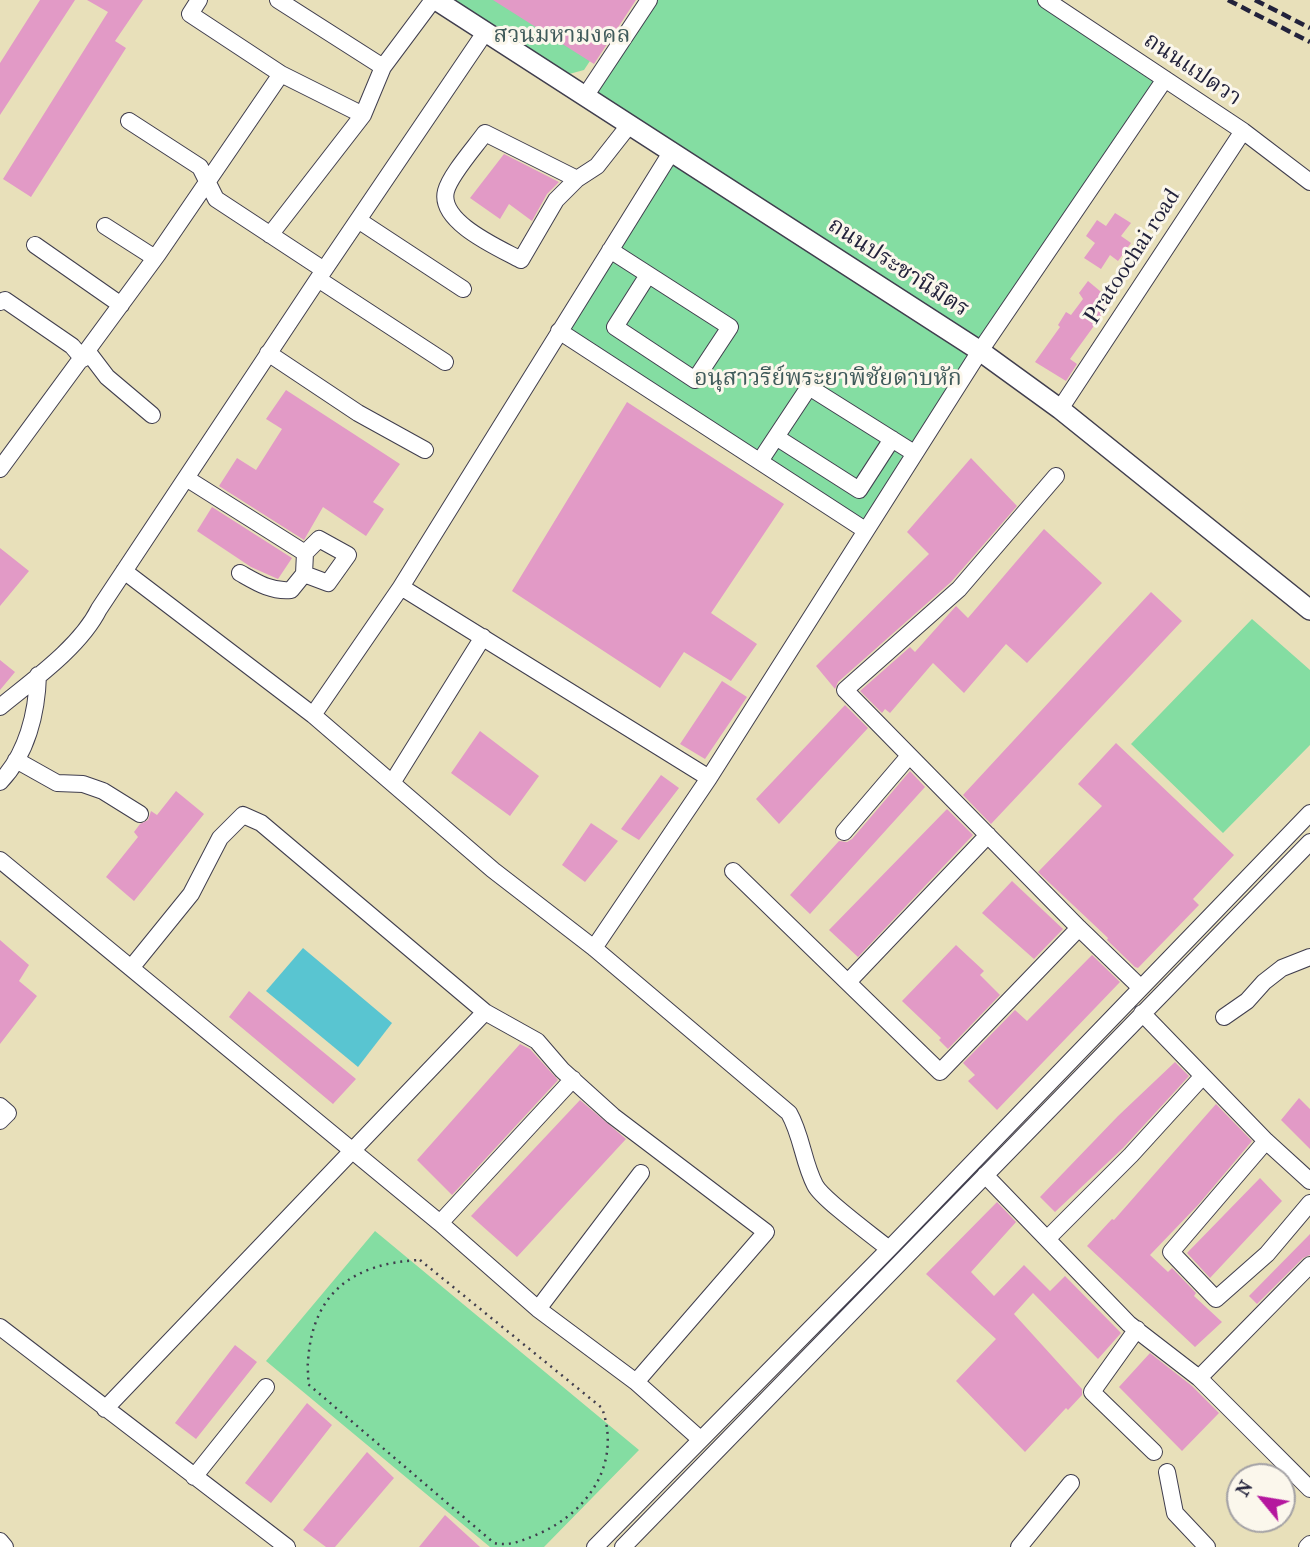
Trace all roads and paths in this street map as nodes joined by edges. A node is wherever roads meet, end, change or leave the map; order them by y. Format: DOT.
graph roads {
  1 [pos="199,0"];
  2 [pos="278,0"];
  3 [pos="435,0"];
  4 [pos="649,0"];
  5 [pos="1046,0"];
  6 [pos="486,31"];
  7 [pos="383,67"];
  8 [pos="281,74"];
  9 [pos="1165,79"];
  10 [pos="586,95"];
  11 [pos="363,115"];
  12 [pos="129,121"];
  13 [pos="630,124"];
  14 [pos="1243,131"];
  15 [pos="672,151"];
  16 [pos="577,179"];
  17 [pos="207,182"];
  18 [pos="1310,182"];
  19 [pos="358,220"];
  20 [pos="104,226"];
  21 [pos="271,235"];
  22 [pos="35,245"];
  23 [pos="610,250"];
  24 [pos="155,258"];
  25 [pos="321,274"];
  26 [pos="648,275"];
  27 [pos="463,289"];
  28 [pos="0,302"];
  29 [pos="121,305"];
  30 [pos="559,331"];
  31 [pos="980,351"];
  32 [pos="268,353"];
  33 [pos="85,356"];
  34 [pos="445,362"];
  35 [pos="1060,409"];
  36 [pos="152,415"];
  37 [pos="776,437"];
  38 [pos="892,439"];
  39 [pos="425,450"];
  40 [pos="914,453"];
  41 [pos="760,461"];
  42 [pos="0,470"];
  43 [pos="1056,476"];
  44 [pos="186,478"];
  45 [pos="865,530"];
  46 [pos="305,553"];
  47 [pos="124,571"];
  48 [pos="240,573"];
  49 [pos="304,574"];
  50 [pos="401,587"];
  51 [pos="1310,610"];
  52 [pos="483,638"];
  53 [pos="38,675"];
  54 [pos="0,707"];
  55 [pos="313,715"];
  56 [pos="909,756"];
  57 [pos="16,760"];
  58 [pos="709,778"];
  59 [pos="0,782"];
  60 [pos="392,783"];
  61 [pos="1310,813"];
  62 [pos="139,814"];
  63 [pos="844,832"];
  64 [pos="988,835"];
  65 [pos="1310,842"];
  66 [pos="0,860"];
  67 [pos="733,871"];
  68 [pos="1079,928"];
  69 [pos="594,948"];
  70 [pos="1310,957"];
  71 [pos="131,968"];
  72 [pos="848,982"];
  73 [pos="1140,987"];
  74 [pos="485,1012"];
  75 [pos="1142,1013"];
  76 [pos="1224,1017"];
  77 [pos="1202,1077"];
  78 [pos="573,1079"];
  79 [pos="0,1105"];
  80 [pos="0,1121"];
  81 [pos="1266,1141"];
  82 [pos="351,1150"];
  83 [pos="641,1173"];
  84 [pos="985,1175"];
  85 [pos="1310,1181"];
  86 [pos="1310,1203"];
  87 [pos="440,1223"];
  88 [pos="1047,1239"];
  89 [pos="889,1249"];
  90 [pos="1310,1265"];
  91 [pos="538,1309"];
  92 [pos="0,1327"];
  93 [pos="1137,1329"];
  94 [pos="1199,1378"];
  95 [pos="636,1381"];
  96 [pos="308,1384"];
  97 [pos="266,1387"];
  98 [pos="105,1409"];
  99 [pos="700,1439"];
  100 [pos="1154,1452"];
  101 [pos="1167,1472"];
  102 [pos="194,1477"];
  103 [pos="1071,1483"];
  104 [pos="1310,1489"];
  105 [pos="638,1502"];
  106 [pos="653,1516"];
  107 [pos="0,1541"];
  108 [pos="1027,1544"];
  109 [pos="5,1547"];
  110 [pos="286,1547"];
  111 [pos="595,1547"];
  112 [pos="623,1547"];
  113 [pos="1207,1547"];
  1 -- 8 [label="street"];
  2 -- 7 [label="street"];
  3 -- 6 [label="main road, ถนนประชานิมิตร"];
  3 -- 7 [label="street"];
  4 -- 10 [label="street"];
  5 -- 9 [label="street, ถนนแปดวา"];
  6 -- 10 [label="main road, ถนนประชานิมิตร"];
  6 -- 19 [label="street"];
  7 -- 11 [label="street"];
  8 -- 11 [label="street"];
  8 -- 17 [label="street"];
  9 -- 14 [label="street, ถนนแปดวา"];
  9 -- 31 [label="street"];
  10 -- 13 [label="main road, ถนนประชานิมิตร"];
  11 -- 21 [label="street"];
  12 -- 17 [label="street"];
  13 -- 15 [label="main road, ถนนประชานิมิตร"];
  13 -- 16 [label="street"];
  14 -- 18 [label="street, ถนนแปดวา"];
  14 -- 35 [label="street, Pratoochai road"];
  15 -- 23 [label="street"];
  15 -- 31 [label="main road, ถนนประชานิมิตร"];
  16 -- 16 [label="street"];
  17 -- 21 [label="street"];
  17 -- 24 [label="street"];
  19 -- 25 [label="street"];
  19 -- 27 [label="street"];
  20 -- 24 [label="street"];
  21 -- 25 [label="street"];
  22 -- 29 [label="street"];
  23 -- 26 [label="street"];
  23 -- 30 [label="street"];
  24 -- 29 [label="street"];
  25 -- 32 [label="street"];
  25 -- 34 [label="street"];
  26 -- 26 [label="street"];
  28 -- 33 [label="street"];
  29 -- 33 [label="street"];
  30 -- 41 [label="street"];
  30 -- 50 [label="street"];
  31 -- 35 [label="main road, ถนนประชานิมิตร"];
  31 -- 40 [label="street"];
  32 -- 39 [label="street"];
  32 -- 44 [label="street"];
  33 -- 36 [label="street"];
  33 -- 42 [label="street"];
  35 -- 51 [label="main road, ถนนประชานิมิตร"];
  37 -- 38 [label="street"];
  37 -- 38 [label="street"];
  37 -- 41 [label="street"];
  38 -- 40 [label="street"];
  40 -- 45 [label="street"];
  41 -- 45 [label="street"];
  43 -- 56 [label="street"];
  44 -- 46 [label="street"];
  44 -- 47 [label="street"];
  45 -- 58 [label="street"];
  46 -- 49 [label="street"];
  46 -- 49 [label="street"];
  47 -- 53 [label="street"];
  47 -- 55 [label="street"];
  48 -- 49 [label="street"];
  50 -- 52 [label="street"];
  50 -- 55 [label="street"];
  52 -- 58 [label="street"];
  52 -- 60 [label="street"];
  53 -- 54 [label="street"];
  53 -- 57 [label="street"];
  55 -- 60 [label="street"];
  56 -- 63 [label="street"];
  56 -- 64 [label="street"];
  57 -- 59 [label="street"];
  57 -- 62 [label="street"];
  58 -- 69 [label="street"];
  60 -- 69 [label="street"];
  61 -- 73 [label="street"];
  64 -- 68 [label="street"];
  64 -- 72 [label="street"];
  65 -- 75 [label="street"];
  66 -- 71 [label="street"];
  67 -- 72 [label="street"];
  68 -- 72 [label="street"];
  68 -- 73 [label="street"];
  69 -- 89 [label="street"];
  70 -- 76 [label="street"];
  71 -- 74 [label="street"];
  71 -- 82 [label="street"];
  73 -- 89 [label="street"];
  74 -- 78 [label="street"];
  74 -- 82 [label="street"];
  75 -- 77 [label="street"];
  75 -- 84 [label="street"];
  77 -- 81 [label="street"];
  77 -- 88 [label="street"];
  78 -- 87 [label="street"];
  78 -- 95 [label="street"];
  79 -- 80 [label="street"];
  81 -- 85 [label="street"];
  81 -- 86 [label="street"];
  82 -- 87 [label="street"];
  82 -- 98 [label="street"];
  83 -- 91 [label="street"];
  84 -- 88 [label="street"];
  84 -- 106 [label="street"];
  87 -- 91 [label="street"];
  88 -- 93 [label="street"];
  89 -- 99 [label="street"];
  90 -- 94 [label="street"];
  91 -- 95 [label="street"];
  92 -- 98 [label="street"];
  93 -- 94 [label="street"];
  93 -- 100 [label="street"];
  94 -- 104 [label="street"];
  95 -- 99 [label="street"];
  96 -- 96 [label="path"];
  97 -- 102 [label="street"];
  98 -- 102 [label="street"];
  99 -- 105 [label="street"];
  101 -- 113 [label="street"];
  102 -- 110 [label="street"];
  103 -- 108 [label="street"];
  105 -- 106 [label="street"];
  105 -- 111 [label="street"];
  106 -- 112 [label="street"];
  107 -- 109 [label="street"];
}
